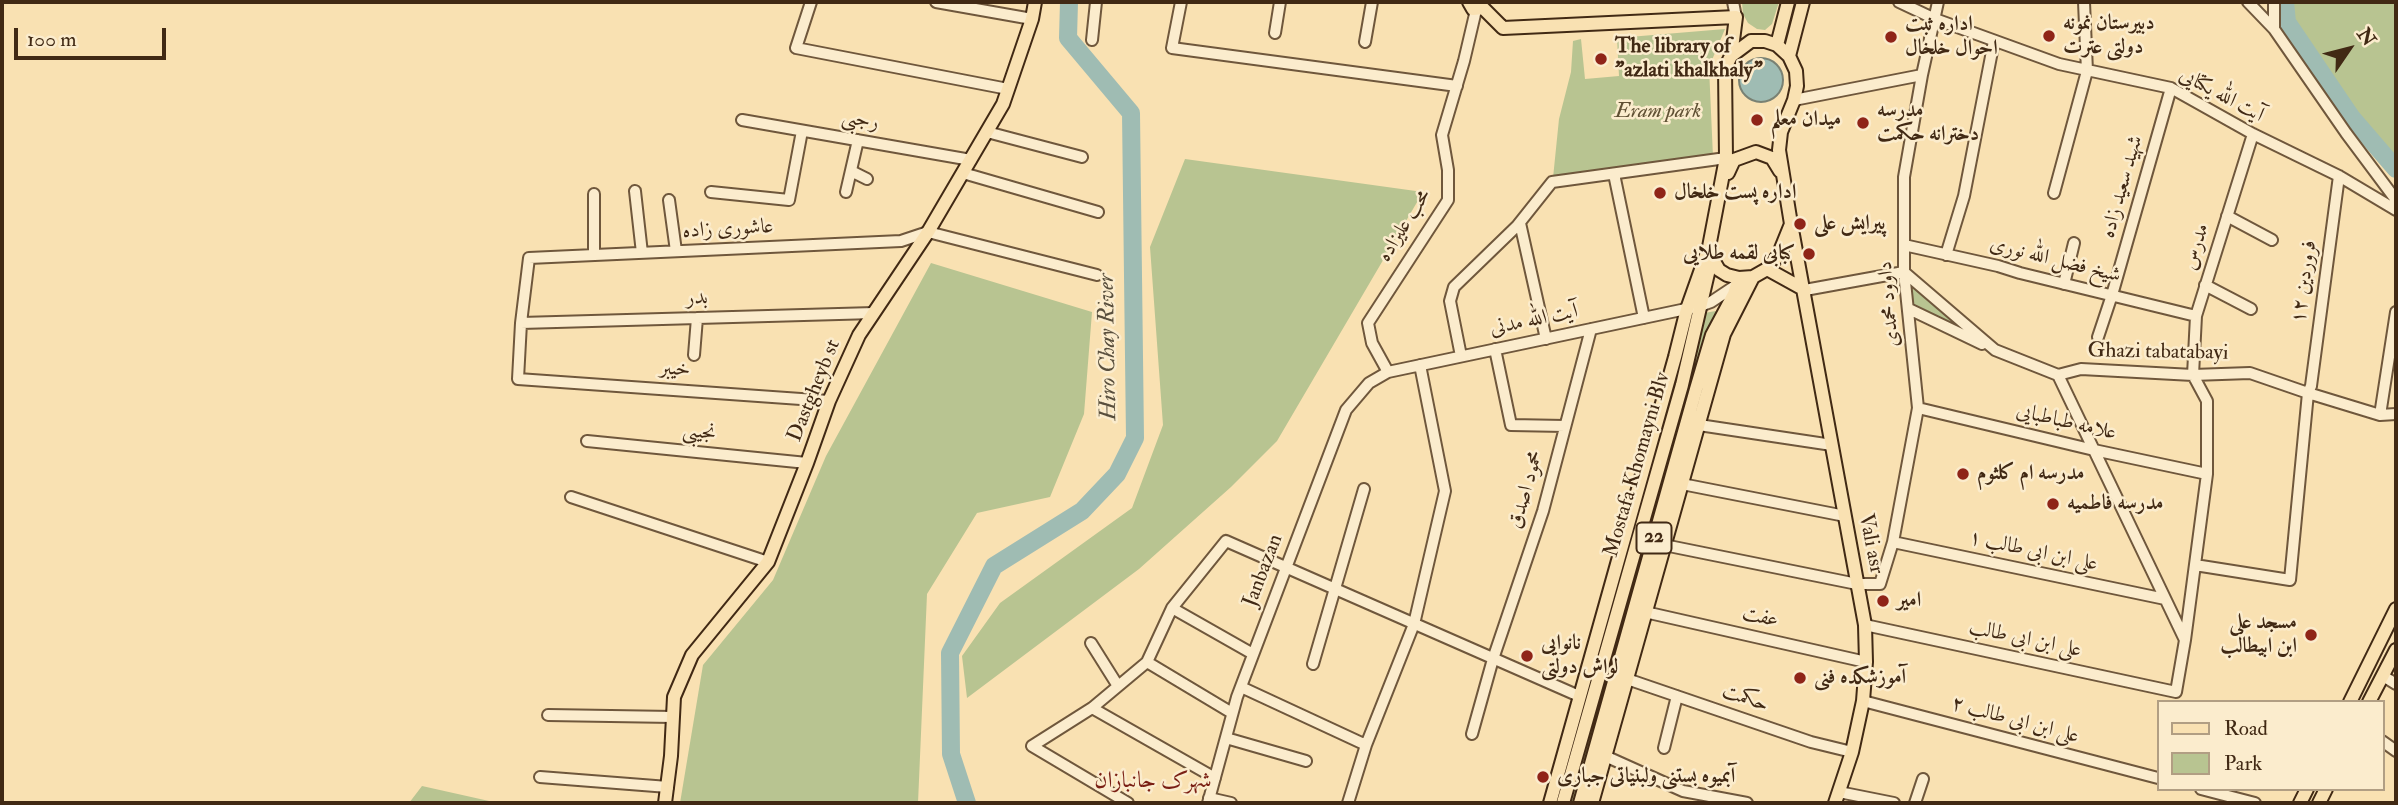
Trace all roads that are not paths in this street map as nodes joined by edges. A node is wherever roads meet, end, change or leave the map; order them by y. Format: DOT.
graph roads {
  1 [pos="811,2"];
  2 [pos="936,2"];
  3 [pos="1035,2"];
  4 [pos="1096,2"];
  5 [pos="1181,2"];
  6 [pos="1280,2"];
  7 [pos="1371,2"];
  8 [pos="1733,2"];
  9 [pos="1788,2"];
  10 [pos="1803,2"];
  11 [pos="1899,2"];
  12 [pos="1938,2"];
  13 [pos="2084,2"];
  14 [pos="2248,2"];
  15 [pos="2274,2"];
  16 [pos="1478,5"];
  17 [pos="1736,17"];
  18 [pos="1032,19"];
  19 [pos="1935,19"];
  20 [pos="2274,29"];
  21 [pos="1275,33"];
  22 [pos="1092,40"];
  23 [pos="1994,41"];
  24 [pos="1365,42"];
  25 [pos="1777,45"];
  26 [pos="1789,55"];
  27 [pos="1731,56"];
  28 [pos="2087,71"];
  29 [pos="1922,75"];
  30 [pos="1457,86"];
  31 [pos="2171,88"];
  32 [pos="1009,89"];
  33 [pos="1794,100"];
  34 [pos="742,120"];
  35 [pos="802,131"];
  36 [pos="987,132"];
  37 [pos="2253,134"];
  38 [pos="858,141"];
  39 [pos="1083,157"];
  40 [pos="1726,158"];
  41 [pos="971,160"];
  42 [pos="851,171"];
  43 [pos="963,173"];
  44 [pos="1614,174"];
  45 [pos="1782,174"];
  46 [pos="2339,176"];
  47 [pos="867,178"];
  48 [pos="1722,186"];
  49 [pos="635,191"];
  50 [pos="710,192"];
  51 [pos="846,192"];
  52 [pos="2054,193"];
  53 [pos="594,194"];
  54 [pos="669,200"];
  55 [pos="2396,200"];
  56 [pos="2396,210"];
  57 [pos="1098,212"];
  58 [pos="2227,216"];
  59 [pos="1520,223"];
  60 [pos="1791,224"];
  61 [pos="928,232"];
  62 [pos="2272,240"];
  63 [pos="2074,243"];
  64 [pos="1906,245"];
  65 [pos="677,251"];
  66 [pos="642,253"];
  67 [pos="1711,253"];
  68 [pos="594,255"];
  69 [pos="1946,255"];
  70 [pos="1767,269"];
  71 [pos="1904,272"];
  72 [pos="1097,275"];
  73 [pos="1753,276"];
  74 [pos="1738,281"];
  75 [pos="2064,284"];
  76 [pos="2205,285"];
  77 [pos="1805,290"];
  78 [pos="2112,295"];
  79 [pos="1693,307"];
  80 [pos="1909,309"];
  81 [pos="2250,309"];
  82 [pos="2396,312"];
  83 [pos="874,313"];
  84 [pos="2196,316"];
  85 [pos="697,318"];
  86 [pos="1644,318"];
  87 [pos="521,323"];
  88 [pos="1591,329"];
  89 [pos="2098,337"];
  90 [pos="1546,338"];
  91 [pos="1495,349"];
  92 [pos="1995,350"];
  93 [pos="694,355"];
  94 [pos="1461,356"];
  95 [pos="1420,365"];
  96 [pos="1388,372"];
  97 [pos="2059,375"];
  98 [pos="2193,375"];
  99 [pos="2308,393"];
  100 [pos="829,401"];
  101 [pos="1918,408"];
  102 [pos="2396,414"];
  103 [pos="2380,415"];
  104 [pos="1699,425"];
  105 [pos="1565,426"];
  106 [pos="587,441"];
  107 [pos="1832,445"];
  108 [pos="2094,450"];
  109 [pos="807,463"];
  110 [pos="2207,474"];
  111 [pos="1682,484"];
  112 [pos="1364,489"];
  113 [pos="571,497"];
  114 [pos="1845,516"];
  115 [pos="1893,542"];
  116 [pos="1664,545"];
  117 [pos="768,562"];
  118 [pos="2195,565"];
  119 [pos="1286,567"];
  120 [pos="1857,584"];
  121 [pos="1337,589"];
  122 [pos="2165,599"];
  123 [pos="1172,608"];
  124 [pos="2396,608"];
  125 [pos="1645,612"];
  126 [pos="1414,624"];
  127 [pos="1865,625"];
  128 [pos="2392,628"];
  129 [pos="2186,640"];
  130 [pos="1091,643"];
  131 [pos="2396,650"];
  132 [pos="1253,654"];
  133 [pos="1493,659"];
  134 [pos="1147,662"];
  135 [pos="1866,662"];
  136 [pos="1313,664"];
  137 [pos="2384,676"];
  138 [pos="1627,679"];
  139 [pos="2396,684"];
  140 [pos="1118,686"];
  141 [pos="1241,687"];
  142 [pos="1579,696"];
  143 [pos="1677,696"];
  144 [pos="2351,700"];
  145 [pos="2371,700"];
  146 [pos="1863,701"];
  147 [pos="1092,708"];
  148 [pos="1232,713"];
  149 [pos="548,715"];
  150 [pos="673,717"];
  151 [pos="1472,734"];
  152 [pos="1226,738"];
  153 [pos="1366,745"];
  154 [pos="1664,748"];
  155 [pos="1852,752"];
  156 [pos="1605,756"];
  157 [pos="1306,761"];
  158 [pos="541,777"];
  159 [pos="2156,777"];
  160 [pos="1215,778"];
  161 [pos="1923,779"];
  162 [pos="668,787"];
  163 [pos="2209,791"];
  164 [pos="1837,797"];
  165 [pos="1209,801"];
  166 [pos="665,803"];
  167 [pos="1128,803"];
  168 [pos="1231,803"];
  169 [pos="1348,803"];
  170 [pos="1550,803"];
  171 [pos="1563,803"];
  172 [pos="1580,803"];
  173 [pos="1592,803"];
  174 [pos="1747,803"];
  175 [pos="1894,803"];
  176 [pos="1915,803"];
  177 [pos="2255,803"];
  1 -- 32 [label="street"];
  2 -- 18 [label="street"];
  3 -- 18 [label="main road, Dastgheyb st"];
  4 -- 22 [label="street"];
  5 -- 30 [label="street"];
  6 -- 21 [label="street"];
  7 -- 24 [label="street"];
  8 -- 17 [label="street"];
  9 -- 25 [label="main road"];
  10 -- 26 [label="main road"];
  11 -- 19 [label="street, آیت الله یکتایی"];
  12 -- 19 [label="street, داوود محمدی"];
  13 -- 28 [label="street"];
  14 -- 20 [label="street"];
  15 -- 20 [label="street"];
  16 -- 17 [label="main road"];
  16 -- 30 [label="street, محب علیزاده"];
  17 -- 27 [label="main road"];
  18 -- 32 [label="main road, Dastgheyb st"];
  19 -- 23 [label="street, آیت الله یکتایی"];
  19 -- 29 [label="street, داوود محمدی"];
  20 -- 55 [label="street"];
  23 -- 28 [label="street, آیت الله یکتایی"];
  23 -- 69 [label="street"];
  25 -- 26 [label="main road"];
  25 -- 27 [label="main road"];
  26 -- 33 [label="main road"];
  27 -- 40 [label="main road"];
  28 -- 31 [label="street, آیت الله یکتایی"];
  28 -- 52 [label="street"];
  29 -- 33 [label="street"];
  29 -- 64 [label="street, داوود محمدی"];
  30 -- 96 [label="street, محب علیزاده"];
  31 -- 37 [label="street, آیت الله یکتایی"];
  31 -- 78 [label="street, شهید سعید زاده"];
  32 -- 36 [label="main road, Dastgheyb st"];
  33 -- 45 [label="main road"];
  34 -- 35 [label="street, رجبی"];
  35 -- 38 [label="street, رجبی"];
  35 -- 50 [label="street"];
  36 -- 39 [label="street"];
  36 -- 41 [label="main road, Dastgheyb st"];
  37 -- 46 [label="street, آیت الله یکتایی"];
  37 -- 58 [label="street, مدرس"];
  38 -- 41 [label="street, رجبی"];
  38 -- 42 [label="street"];
  40 -- 44 [label="street"];
  40 -- 48 [label="main road"];
  41 -- 43 [label="main road, Dastgheyb st"];
  42 -- 47 [label="street"];
  42 -- 51 [label="street"];
  43 -- 57 [label="street"];
  43 -- 61 [label="main road, Dastgheyb st"];
  44 -- 59 [label="street"];
  44 -- 86 [label="street"];
  45 -- 48 [label="main road"];
  45 -- 60 [label="main road"];
  46 -- 56 [label="street, آیت الله یکتایی"];
  46 -- 99 [label="street, ۱۲ فروردین"];
  48 -- 67 [label="main road"];
  49 -- 66 [label="street"];
  53 -- 68 [label="street"];
  54 -- 65 [label="street"];
  58 -- 62 [label="street"];
  58 -- 76 [label="street, مدرس"];
  59 -- 90 [label="street"];
  59 -- 94 [label="street"];
  60 -- 70 [label="main road"];
  60 -- 77 [label="main road, Vali asr"];
  61 -- 65 [label="street, عاشوری زاده"];
  61 -- 72 [label="street"];
  61 -- 83 [label="main road, Dastgheyb st"];
  63 -- 75 [label="street"];
  64 -- 69 [label="street, شیخ فضل الله نوری"];
  64 -- 71 [label="street, داوود محمدی"];
  65 -- 66 [label="street, عاشوری زاده"];
  66 -- 68 [label="street, عاشوری زاده"];
  67 -- 74 [label="main road"];
  67 -- 79 [label="main road"];
  68 -- 87 [label="street, عاشوری زاده"];
  69 -- 75 [label="street, شیخ فضل الله نوری"];
  70 -- 73 [label="main road"];
  70 -- 77 [label="main road"];
  71 -- 77 [label="street"];
  71 -- 80 [label="street, داوود محمدی"];
  71 -- 92 [label="street, Ghazi tabatabayi"];
  73 -- 74 [label="main road"];
  73 -- 104 [label="main road"];
  74 -- 79 [label="street, آیت‌ الله مدنی"];
  74 -- 172 [label="main road, Mostafa Khomayni Blv / 22"];
  75 -- 78 [label="street, شیخ فضل الله نوری"];
  76 -- 81 [label="street"];
  76 -- 84 [label="street, مدرس"];
  77 -- 107 [label="main road, Vali asr"];
  78 -- 84 [label="street, شیخ فضل الله نوری"];
  78 -- 89 [label="street, شهید سعید زاده"];
  79 -- 86 [label="street, آیت‌ الله مدنی"];
  79 -- 142 [label="main road"];
  79 -- 171 [label="main road, Mostafa Khomayni Blv / 22"];
  80 -- 92 [label="street"];
  80 -- 101 [label="street, داوود محمدی"];
  82 -- 103 [label="street"];
  83 -- 85 [label="street, بدر"];
  83 -- 100 [label="main road, Dastgheyb st"];
  84 -- 98 [label="street, مدرس"];
  85 -- 87 [label="street, بدر"];
  85 -- 93 [label="street"];
  86 -- 88 [label="street, آیت‌ الله مدنی"];
  87 -- 100 [label="street, خیبر"];
  88 -- 90 [label="street, آیت‌ الله مدنی"];
  88 -- 105 [label="street, محمود اصدق"];
  90 -- 91 [label="street, آیت‌ الله مدنی"];
  91 -- 94 [label="street, آیت‌ الله مدنی"];
  91 -- 105 [label="street"];
  92 -- 97 [label="street, Ghazi tabatabayi"];
  94 -- 95 [label="street, آیت‌ الله مدنی"];
  95 -- 96 [label="street, آیت‌ الله مدنی"];
  95 -- 126 [label="street"];
  96 -- 119 [label="street, Janbazan"];
  97 -- 98 [label="street, Ghazi tabatabayi"];
  97 -- 108 [label="street"];
  98 -- 99 [label="street, Ghazi tabatabayi"];
  98 -- 110 [label="street"];
  99 -- 103 [label="street, Ghazi tabatabayi"];
  99 -- 118 [label="street, ۱۲ فروردین"];
  100 -- 109 [label="main road, Dastgheyb st"];
  101 -- 108 [label="street, علامه طباطبایی"];
  101 -- 115 [label="street, داوود محمدی"];
  102 -- 103 [label="street, Ghazi tabatabayi"];
  104 -- 107 [label="street"];
  104 -- 111 [label="main road"];
  105 -- 133 [label="street, محمود اصدق"];
  106 -- 109 [label="street, نجیبی"];
  107 -- 114 [label="main road, Vali asr"];
  108 -- 110 [label="street, علامه طباطبایی"];
  108 -- 122 [label="street"];
  109 -- 117 [label="main road, Dastgheyb st"];
  110 -- 118 [label="street"];
  111 -- 114 [label="street"];
  111 -- 116 [label="main road"];
  112 -- 121 [label="street"];
  113 -- 117 [label="street"];
  114 -- 120 [label="main road, Vali asr"];
  115 -- 120 [label="street, داوود محمدی"];
  115 -- 122 [label="street, علی ابن ابی طالب ۱"];
  116 -- 120 [label="street"];
  116 -- 125 [label="main road"];
  117 -- 150 [label="main road, Dastgheyb st"];
  118 -- 129 [label="street"];
  119 -- 121 [label="street"];
  119 -- 123 [label="street"];
  119 -- 132 [label="street, Janbazan"];
  120 -- 127 [label="main road, Vali asr"];
  121 -- 126 [label="street"];
  121 -- 136 [label="street"];
  122 -- 129 [label="street"];
  123 -- 132 [label="street"];
  123 -- 134 [label="street"];
  124 -- 128 [label="main road"];
  125 -- 135 [label="street, عفت"];
  125 -- 138 [label="main road"];
  126 -- 133 [label="street"];
  126 -- 153 [label="street"];
  127 -- 129 [label="street, علی ابن ابی طالب"];
  127 -- 135 [label="main road, Vali asr"];
  128 -- 144 [label="main road"];
  130 -- 140 [label="street"];
  131 -- 137 [label="main road"];
  132 -- 141 [label="street, Janbazan"];
  133 -- 142 [label="street"];
  133 -- 151 [label="street, محمود اصدق"];
  134 -- 140 [label="street"];
  134 -- 148 [label="street"];
  135 -- 146 [label="main road, Vali asr"];
  137 -- 139 [label="street"];
  137 -- 145 [label="main road"];
  138 -- 143 [label="street, حکمت"];
  138 -- 156 [label="main road"];
  140 -- 147 [label="street"];
  141 -- 148 [label="street, Janbazan"];
  141 -- 153 [label="street"];
  142 -- 170 [label="main road"];
  143 -- 154 [label="street"];
  143 -- 155 [label="street, حکمت"];
  146 -- 155 [label="main road, Vali asr"];
  146 -- 159 [label="street, علی ابن ابی طالب ۲"];
  147 -- 160 [label="street"];
  147 -- 167 [label="street"];
  148 -- 152 [label="street, Janbazan"];
  149 -- 150 [label="street"];
  150 -- 162 [label="main road, Dastgheyb st"];
  152 -- 157 [label="street"];
  152 -- 160 [label="street, Janbazan"];
  153 -- 169 [label="street"];
  155 -- 164 [label="main road, Vali asr"];
  156 -- 173 [label="main road"];
  156 -- 174 [label="street"];
  158 -- 162 [label="street"];
  160 -- 165 [label="street, Janbazan"];
  161 -- 176 [label="street"];
  162 -- 166 [label="main road, Dastgheyb st"];
  163 -- 177 [label="street"];
  164 -- 175 [label="street"];
  165 -- 168 [label="street"];
}
